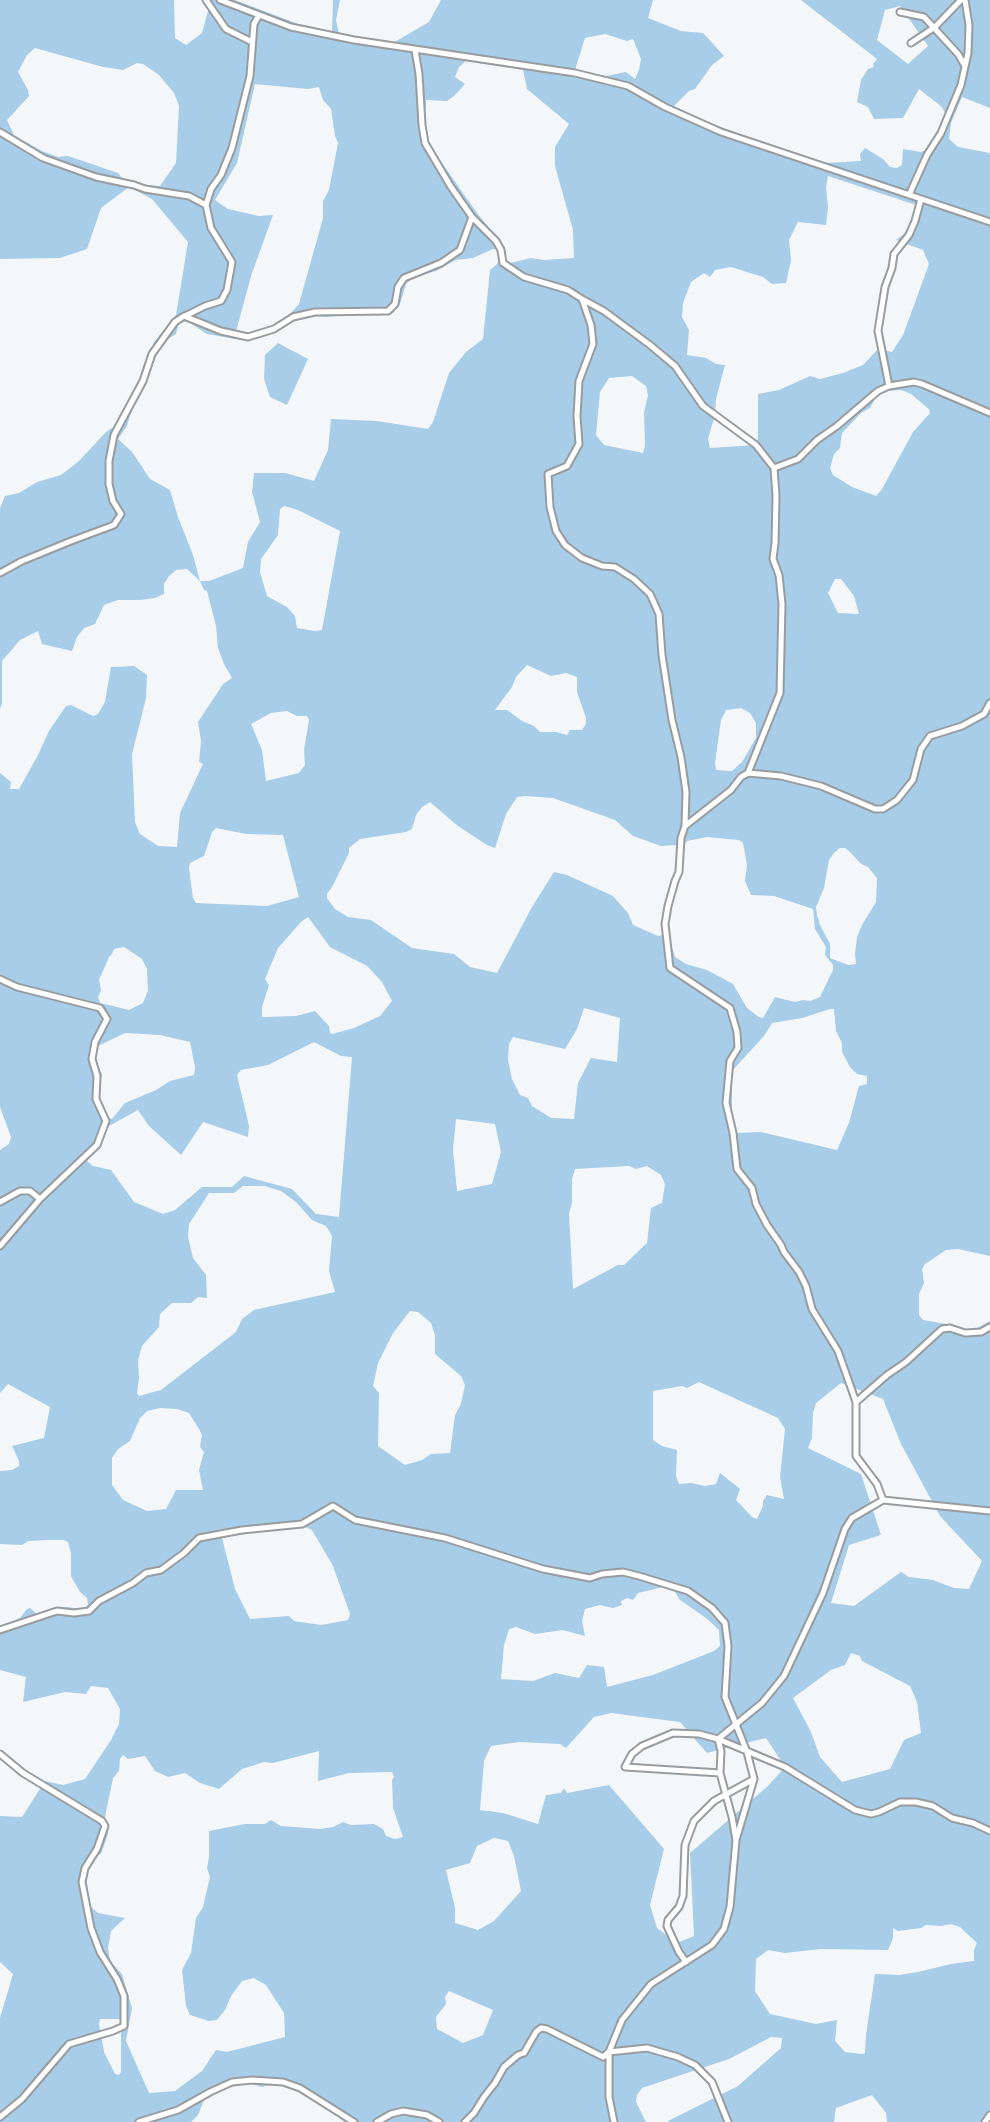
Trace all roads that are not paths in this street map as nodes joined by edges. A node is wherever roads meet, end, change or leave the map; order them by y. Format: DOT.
graph roads {
  1 [pos="206,0"];
  2 [pos="220,0"];
  3 [pos="963,0"];
  4 [pos="900,12"];
  5 [pos="259,15"];
  6 [pos="935,27"];
  7 [pos="252,42"];
  8 [pos="911,43"];
  9 [pos="415,50"];
  10 [pos="966,67"];
  11 [pos="0,132"];
  12 [pos="909,195"];
  13 [pos="921,199"];
  14 [pos="206,205"];
  15 [pos="472,217"];
  16 [pos="990,222"];
  17 [pos="582,299"];
  18 [pos="184,316"];
  19 [pos="889,386"];
  20 [pos="990,413"];
  21 [pos="774,468"];
  22 [pos="0,573"];
  23 [pos="990,703"];
  24 [pos="748,773"];
  25 [pos="685,826"];
  26 [pos="0,979"];
  27 [pos="40,1199"];
  28 [pos="0,1202"];
  29 [pos="0,1246"];
  30 [pos="990,1327"];
  31 [pos="856,1402"];
  32 [pos="883,1500"];
  33 [pos="990,1511"];
  34 [pos="0,1630"];
  35 [pos="735,1725"];
  36 [pos="718,1739"];
  37 [pos="747,1752"];
  38 [pos="0,1754"];
  39 [pos="720,1773"];
  40 [pos="754,1779"];
  41 [pos="727,1794"];
  42 [pos="990,1831"];
  43 [pos="736,1840"];
  44 [pos="686,1962"];
  45 [pos="609,2052"];
  46 [pos="990,2115"];
  47 [pos="0,2117"];
  48 [pos="139,2122"];
  49 [pos="354,2122"];
  50 [pos="377,2122"];
  51 [pos="439,2122"];
  52 [pos="465,2122"];
  53 [pos="614,2122"];
  54 [pos="728,2122"];
  55 [pos="985,2122"];
  1 -- 7 [label="street"];
  2 -- 5 [label="street"];
  3 -- 6 [label="street"];
  3 -- 10 [label="street"];
  4 -- 6 [label="street"];
  5 -- 7 [label="street"];
  5 -- 9 [label="street"];
  6 -- 8 [label="street"];
  6 -- 10 [label="street"];
  7 -- 14 [label="street"];
  9 -- 12 [label="street"];
  9 -- 15 [label="street"];
  10 -- 12 [label="street"];
  11 -- 14 [label="street"];
  12 -- 13 [label="street"];
  13 -- 16 [label="street"];
  13 -- 19 [label="street"];
  14 -- 18 [label="street"];
  15 -- 17 [label="street"];
  15 -- 18 [label="street"];
  17 -- 21 [label="street"];
  17 -- 25 [label="street"];
  18 -- 22 [label="street"];
  19 -- 20 [label="street"];
  19 -- 21 [label="street"];
  21 -- 24 [label="street"];
  23 -- 24 [label="street"];
  24 -- 25 [label="street"];
  25 -- 31 [label="street"];
  26 -- 27 [label="street"];
  27 -- 28 [label="street"];
  27 -- 29 [label="street"];
  30 -- 31 [label="street"];
  31 -- 32 [label="street"];
  32 -- 33 [label="street"];
  32 -- 35 [label="street"];
  34 -- 35 [label="street"];
  35 -- 36 [label="street"];
  35 -- 37 [label="street"];
  36 -- 37 [label="street"];
  36 -- 39 [label="street"];
  36 -- 39 [label="street"];
  37 -- 40 [label="street"];
  37 -- 42 [label="street"];
  38 -- 47 [label="street"];
  39 -- 41 [label="street"];
  40 -- 41 [label="street"];
  40 -- 43 [label="street"];
  41 -- 43 [label="street"];
  41 -- 44 [label="street"];
  43 -- 44 [label="street"];
  44 -- 45 [label="street"];
  45 -- 52 [label="street"];
  45 -- 53 [label="street"];
  45 -- 54 [label="street"];
  46 -- 55 [label="street"];
  48 -- 49 [label="street"];
  50 -- 51 [label="street"];
}
